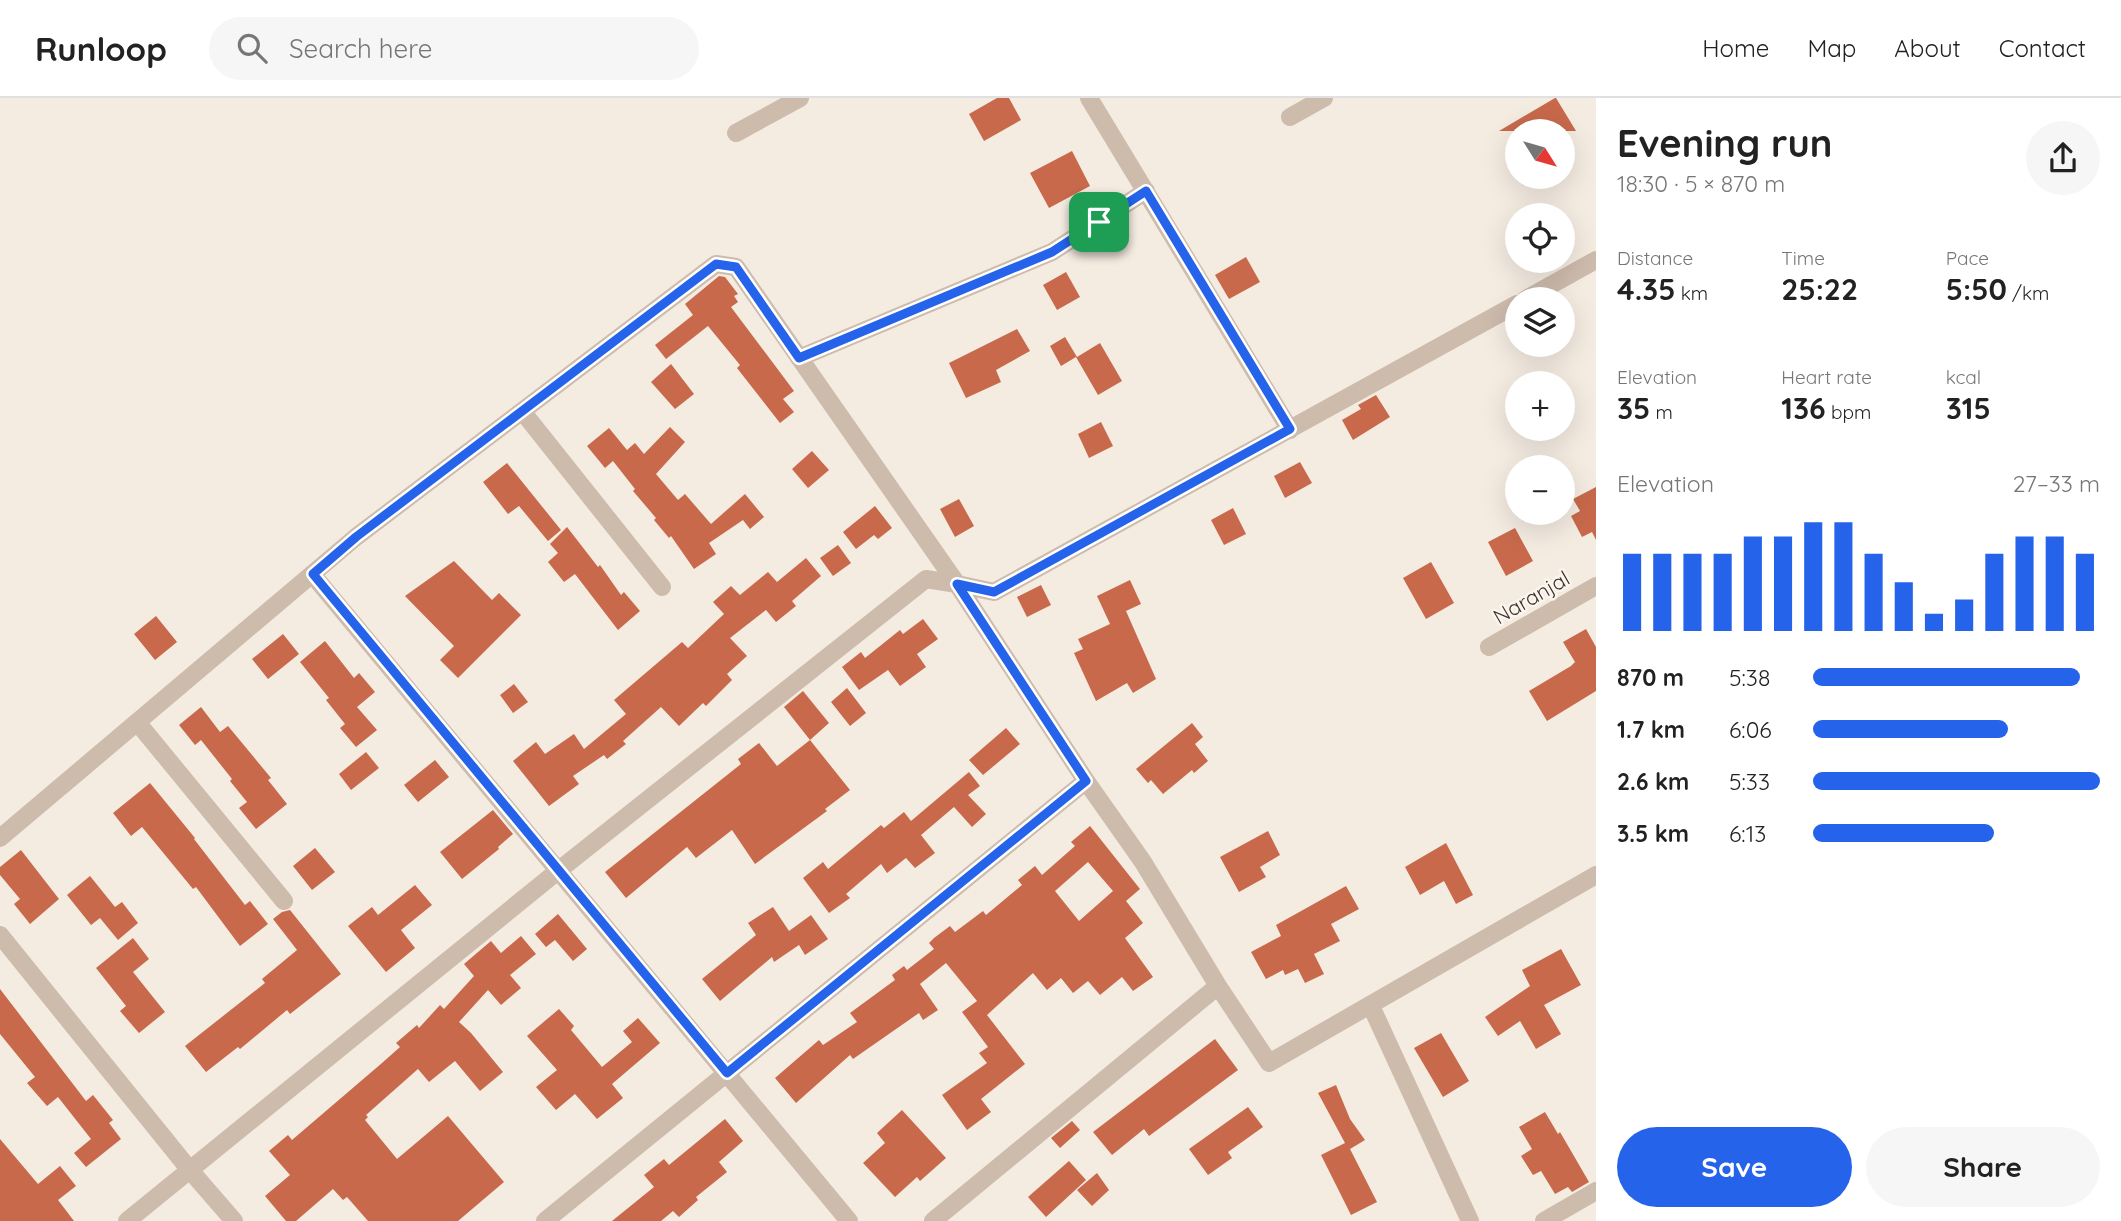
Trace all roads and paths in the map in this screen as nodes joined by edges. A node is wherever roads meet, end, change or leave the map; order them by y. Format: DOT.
graph roads {
  1 [pos="800,98"];
  2 [pos="1089,98"];
  3 [pos="1324,98"];
  4 [pos="1290,117"];
  5 [pos="736,133"];
  6 [pos="1146,191"];
  7 [pos="1596,260"];
  8 [pos="1548,287"];
  9 [pos="1505,311"];
  10 [pos="799,358"];
  11 [pos="522,411"];
  12 [pos="1290,429"];
  13 [pos="313,574"];
  14 [pos="957,584"];
  15 [pos="1596,586"];
  16 [pos="662,587"];
  17 [pos="1489,647"];
  18 [pos="137,722"];
  19 [pos="1086,781"];
  20 [pos="0,838"];
  21 [pos="559,870"];
  22 [pos="1596,875"];
  23 [pos="284,901"];
  24 [pos="0,935"];
  25 [pos="1218,986"];
  26 [pos="1371,1006"];
  27 [pos="727,1073"];
  28 [pos="189,1169"];
  29 [pos="1596,1191"];
  30 [pos="127,1221"];
  31 [pos="234,1221"];
  32 [pos="545,1221"];
  33 [pos="849,1221"];
  34 [pos="933,1221"];
  35 [pos="1470,1221"];
  36 [pos="1544,1221"];
  1 -- 5 [label="street"];
  2 -- 6 [label="street"];
  3 -- 4 [label="street"];
  6 -- 10 [label="street"];
  6 -- 12 [label="street"];
  7 -- 8 [label="street"];
  9 -- 12 [label="street"];
  10 -- 11 [label="street"];
  10 -- 14 [label="street"];
  11 -- 13 [label="street"];
  11 -- 16 [label="street"];
  12 -- 14 [label="street"];
  13 -- 18 [label="street"];
  13 -- 21 [label="street"];
  14 -- 19 [label="street"];
  14 -- 21 [label="street"];
  15 -- 17 [label="street, Naranjal"];
  18 -- 20 [label="street"];
  18 -- 23 [label="street"];
  19 -- 25 [label="street"];
  19 -- 27 [label="street"];
  21 -- 27 [label="street"];
  21 -- 28 [label="street"];
  22 -- 26 [label="street"];
  24 -- 28 [label="street"];
  25 -- 26 [label="street"];
  25 -- 34 [label="street"];
  26 -- 35 [label="street"];
  27 -- 32 [label="street"];
  27 -- 33 [label="street"];
  28 -- 30 [label="street"];
  28 -- 31 [label="street"];
  29 -- 36 [label="street"];
}
